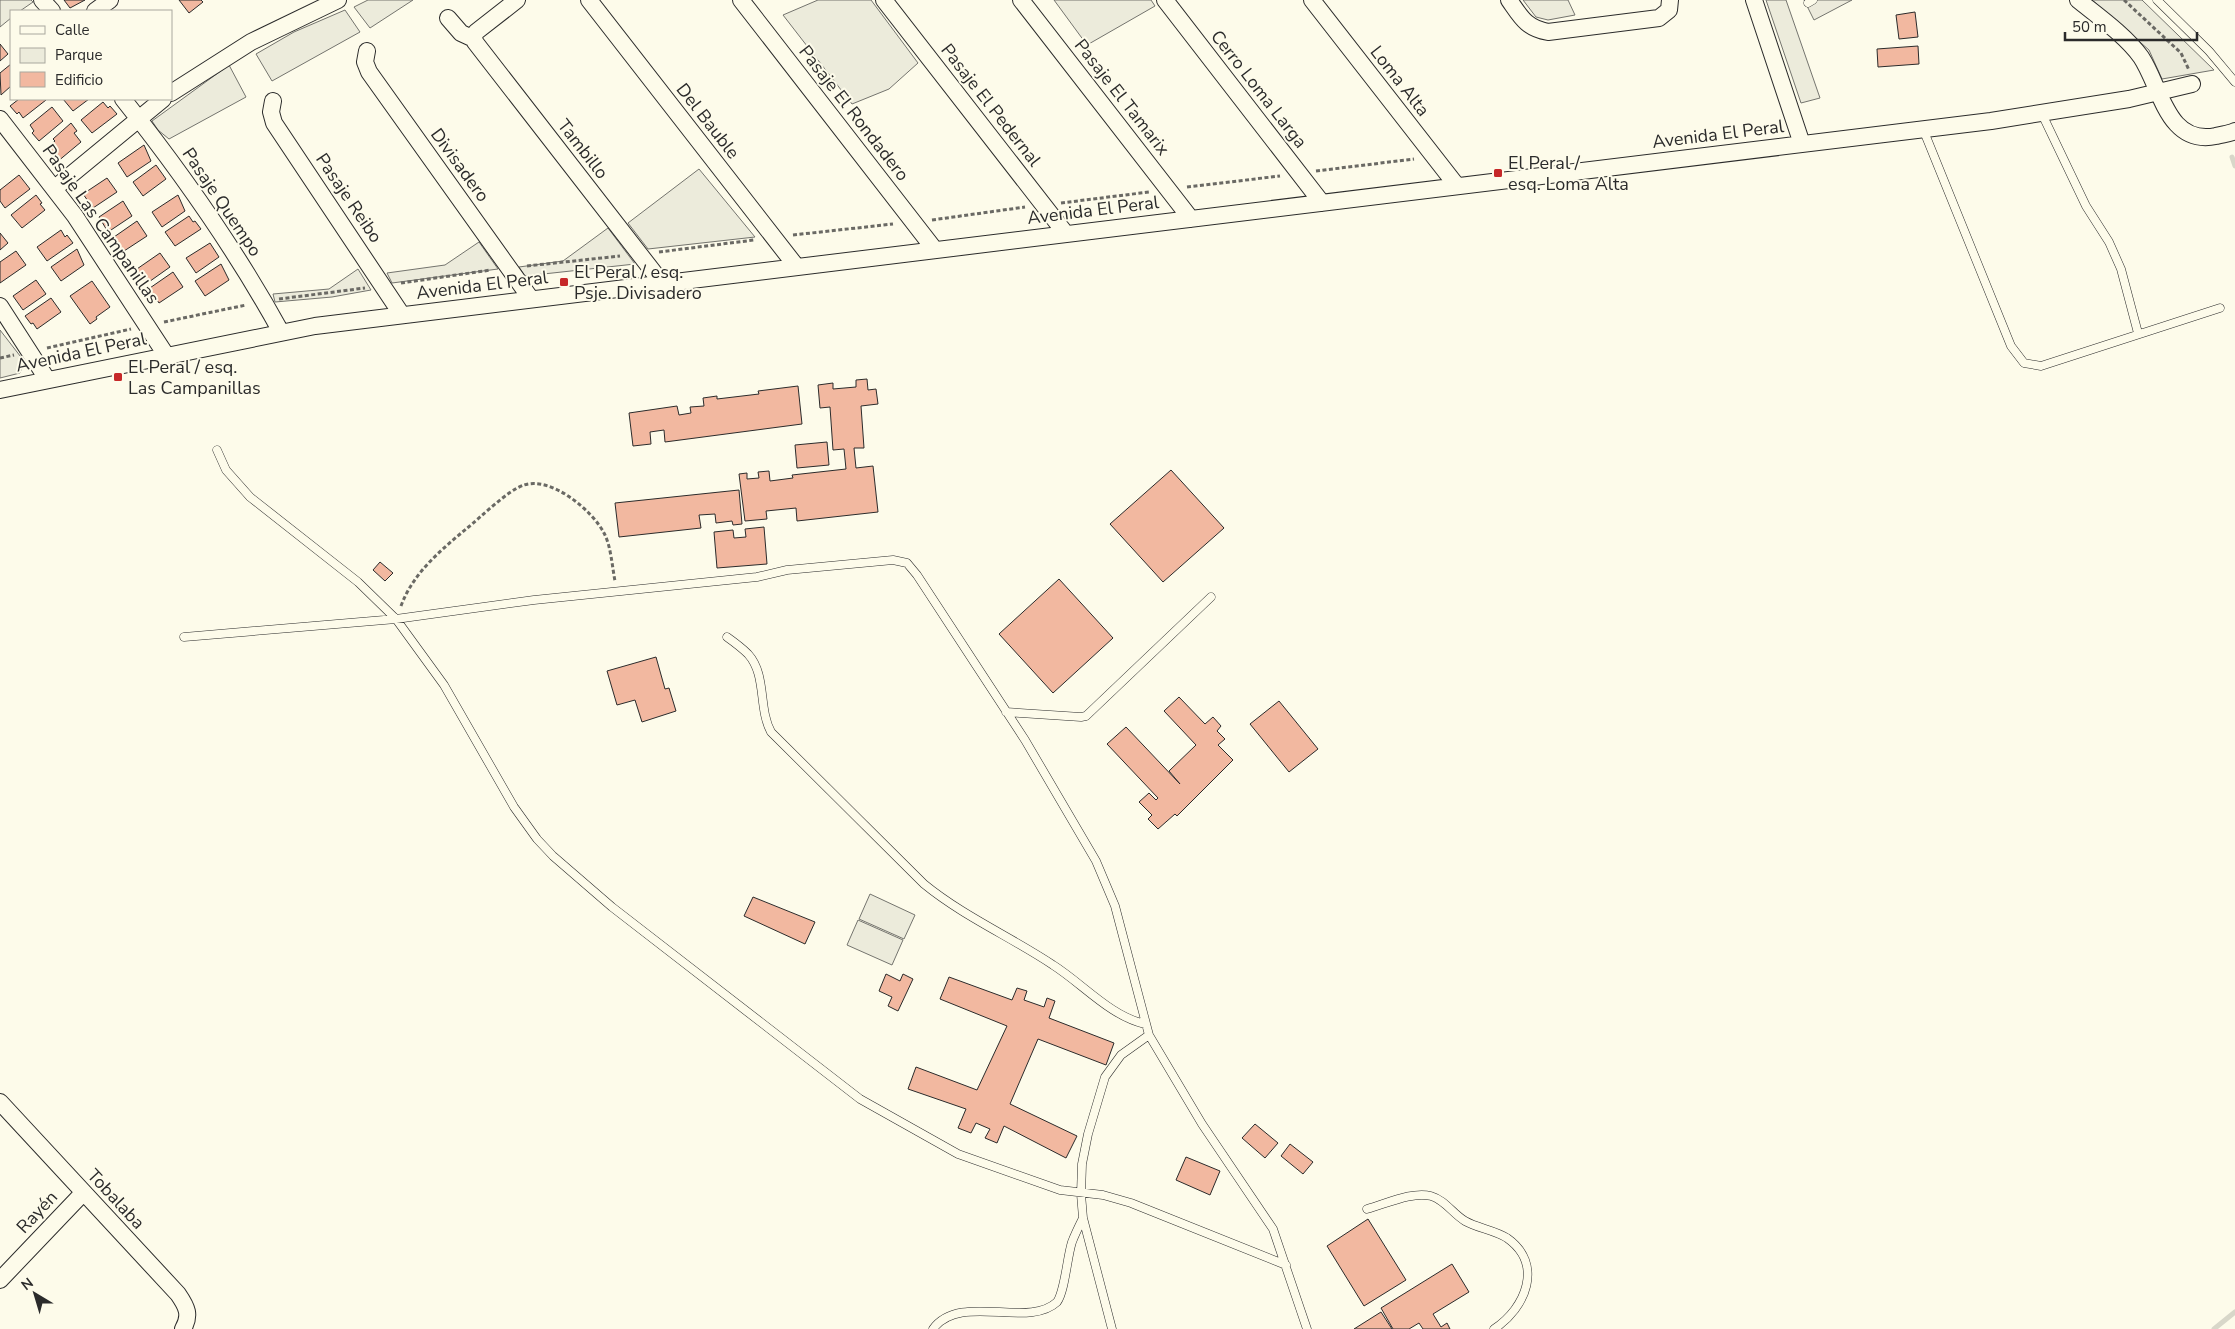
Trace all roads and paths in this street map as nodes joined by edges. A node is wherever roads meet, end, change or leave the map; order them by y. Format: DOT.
graph roads {
  1 [pos="42,0"];
  2 [pos="110,0"];
  3 [pos="338,0"];
  4 [pos="517,0"];
  5 [pos="589,0"];
  6 [pos="741,0"];
  7 [pos="884,0"];
  8 [pos="1022,0"];
  9 [pos="1164,0"];
  10 [pos="1312,0"];
  11 [pos="1508,0"];
  12 [pos="1670,0"];
  13 [pos="1754,0"];
  14 [pos="2078,0"];
  15 [pos="2124,0"];
  16 [pos="2157,0"];
  17 [pos="51,10"];
  18 [pos="97,10"];
  19 [pos="448,18"];
  20 [pos="474,39"];
  21 [pos="367,51"];
  22 [pos="2235,82"];
  23 [pos="2192,84"];
  24 [pos="172,92"];
  25 [pos="2159,93"];
  26 [pos="124,100"];
  27 [pos="162,100"];
  28 [pos="273,101"];
  29 [pos="2042,114"];
  30 [pos="138,118"];
  31 [pos="0,119"];
  32 [pos="1923,129"];
  33 [pos="2235,131"];
  34 [pos="1802,144"];
  35 [pos="1434,157"];
  36 [pos="1299,173"];
  37 [pos="1457,186"];
  38 [pos="55,188"];
  39 [pos="1168,189"];
  40 [pos="1322,203"];
  41 [pos="1044,205"];
  42 [pos="1192,219"];
  43 [pos="914,222"];
  44 [pos="1066,234"];
  45 [pos="774,237"];
  46 [pos="935,250"];
  47 [pos="639,254"];
  48 [pos="796,266"];
  49 [pos="508,267"];
  50 [pos="662,283"];
  51 [pos="382,286"];
  52 [pos="531,299"];
  53 [pos="264,301"];
  54 [pos="0,306"];
  55 [pos="2220,308"];
  56 [pos="402,315"];
  57 [pos="148,325"];
  58 [pos="281,332"];
  59 [pos="2138,333"];
  60 [pos="29,352"];
  61 [pos="166,355"];
  62 [pos="0,358"];
  63 [pos="46,379"];
  64 [pos="0,390"];
  65 [pos="217,450"];
  66 [pos="618,591"];
  67 [pos="1211,597"];
  68 [pos="396,619"];
  69 [pos="184,637"];
  70 [pos="727,637"];
  71 [pos="1006,712"];
  72 [pos="1145,1024"];
  73 [pos="1149,1035"];
  74 [pos="0,1102"];
  75 [pos="83,1193"];
  76 [pos="1081,1194"];
  77 [pos="1368,1209"];
  78 [pos="1083,1218"];
  79 [pos="1286,1266"];
  80 [pos="0,1280"];
  81 [pos="183,1329"];
  82 [pos="932,1329"];
  83 [pos="1112,1329"];
  84 [pos="1307,1329"];
  85 [pos="1494,1329"];
  1 -- 17 [label="street"];
  2 -- 18 [label="street"];
  3 -- 24 [label="street"];
  4 -- 20 [label="street"];
  5 -- 45 [label="street, Del Bauble"];
  6 -- 43 [label="street, Pasaje El Rondadero"];
  7 -- 41 [label="street, Pasaje El Pedernal"];
  8 -- 39 [label="street, Pasaje El Tamarix"];
  9 -- 36 [label="street, Cerro Loma Larga"];
  10 -- 35 [label="street, Loma Alta"];
  11 -- 12 [label="street"];
  13 -- 34 [label="street"];
  14 -- 25 [label="street"];
  15 -- 23 [label="path"];
  16 -- 22 [label="lane"];
  19 -- 20 [label="street, Tambillo"];
  20 -- 47 [label="street, Tambillo"];
  21 -- 49 [label="street, Divisadero"];
  23 -- 25 [label="street, Avenida El Peral"];
  25 -- 29 [label="street, Avenida El Peral"];
  25 -- 33 [label="street"];
  26 -- 30 [label="street, Pasaje Quempo"];
  27 -- 30 [label="street"];
  28 -- 51 [label="street, Pasaje Reibo"];
  29 -- 32 [label="street, Avenida El Peral"];
  29 -- 59 [label="lane"];
  30 -- 38 [label="street"];
  30 -- 53 [label="street, Pasaje Quempo"];
  31 -- 38 [label="street, Pasaje Las Campanillas"];
  32 -- 34 [label="street, Avenida El Peral"];
  32 -- 59 [label="lane"];
  34 -- 37 [label="street, Avenida El Peral"];
  35 -- 36 [label="path"];
  35 -- 37 [label="street, Loma Alta"];
  36 -- 39 [label="path"];
  36 -- 40 [label="street, Cerro Loma Larga"];
  37 -- 40 [label="street, Avenida El Peral"];
  38 -- 57 [label="street, Pasaje Las Campanillas"];
  39 -- 41 [label="path"];
  39 -- 42 [label="street, Pasaje El Tamarix"];
  40 -- 42 [label="street, Avenida El Peral"];
  41 -- 43 [label="path"];
  41 -- 44 [label="street, Pasaje El Pedernal"];
  42 -- 44 [label="street, Avenida El Peral"];
  43 -- 45 [label="path"];
  43 -- 46 [label="street, Pasaje El Rondadero"];
  44 -- 46 [label="street, Avenida El Peral"];
  45 -- 47 [label="path"];
  45 -- 48 [label="street, Del Bauble"];
  46 -- 48 [label="street, Avenida El Peral"];
  47 -- 49 [label="path"];
  47 -- 50 [label="street, Tambillo"];
  48 -- 50 [label="street, Avenida El Peral"];
  49 -- 51 [label="path"];
  49 -- 52 [label="street, Divisadero"];
  50 -- 52 [label="street, Avenida El Peral"];
  51 -- 53 [label="path"];
  51 -- 56 [label="street, Pasaje Reibo"];
  52 -- 56 [label="street, Avenida El Peral"];
  53 -- 57 [label="path"];
  53 -- 58 [label="street, Pasaje Quempo"];
  54 -- 60 [label="street"];
  55 -- 59 [label="lane"];
  56 -- 58 [label="street, Avenida El Peral"];
  57 -- 60 [label="path"];
  57 -- 61 [label="street, Pasaje Las Campanillas"];
  58 -- 61 [label="street, Avenida El Peral"];
  60 -- 62 [label="path"];
  60 -- 63 [label="street"];
  61 -- 63 [label="street, Avenida El Peral"];
  63 -- 64 [label="street, Avenida El Peral"];
  65 -- 68 [label="lane"];
  66 -- 68 [label="lane"];
  66 -- 68 [label="path"];
  66 -- 71 [label="lane"];
  67 -- 71 [label="lane"];
  68 -- 69 [label="lane"];
  68 -- 76 [label="lane"];
  70 -- 72 [label="lane"];
  71 -- 72 [label="lane"];
  72 -- 73 [label="lane"];
  73 -- 76 [label="lane"];
  73 -- 79 [label="lane"];
  74 -- 75 [label="street, Tobalaba"];
  75 -- 80 [label="street, Rayén"];
  75 -- 81 [label="street, Tobalaba"];
  76 -- 78 [label="lane"];
  76 -- 79 [label="lane"];
  77 -- 85 [label="lane"];
  78 -- 82 [label="lane"];
  78 -- 83 [label="lane"];
  79 -- 84 [label="lane"];
}
